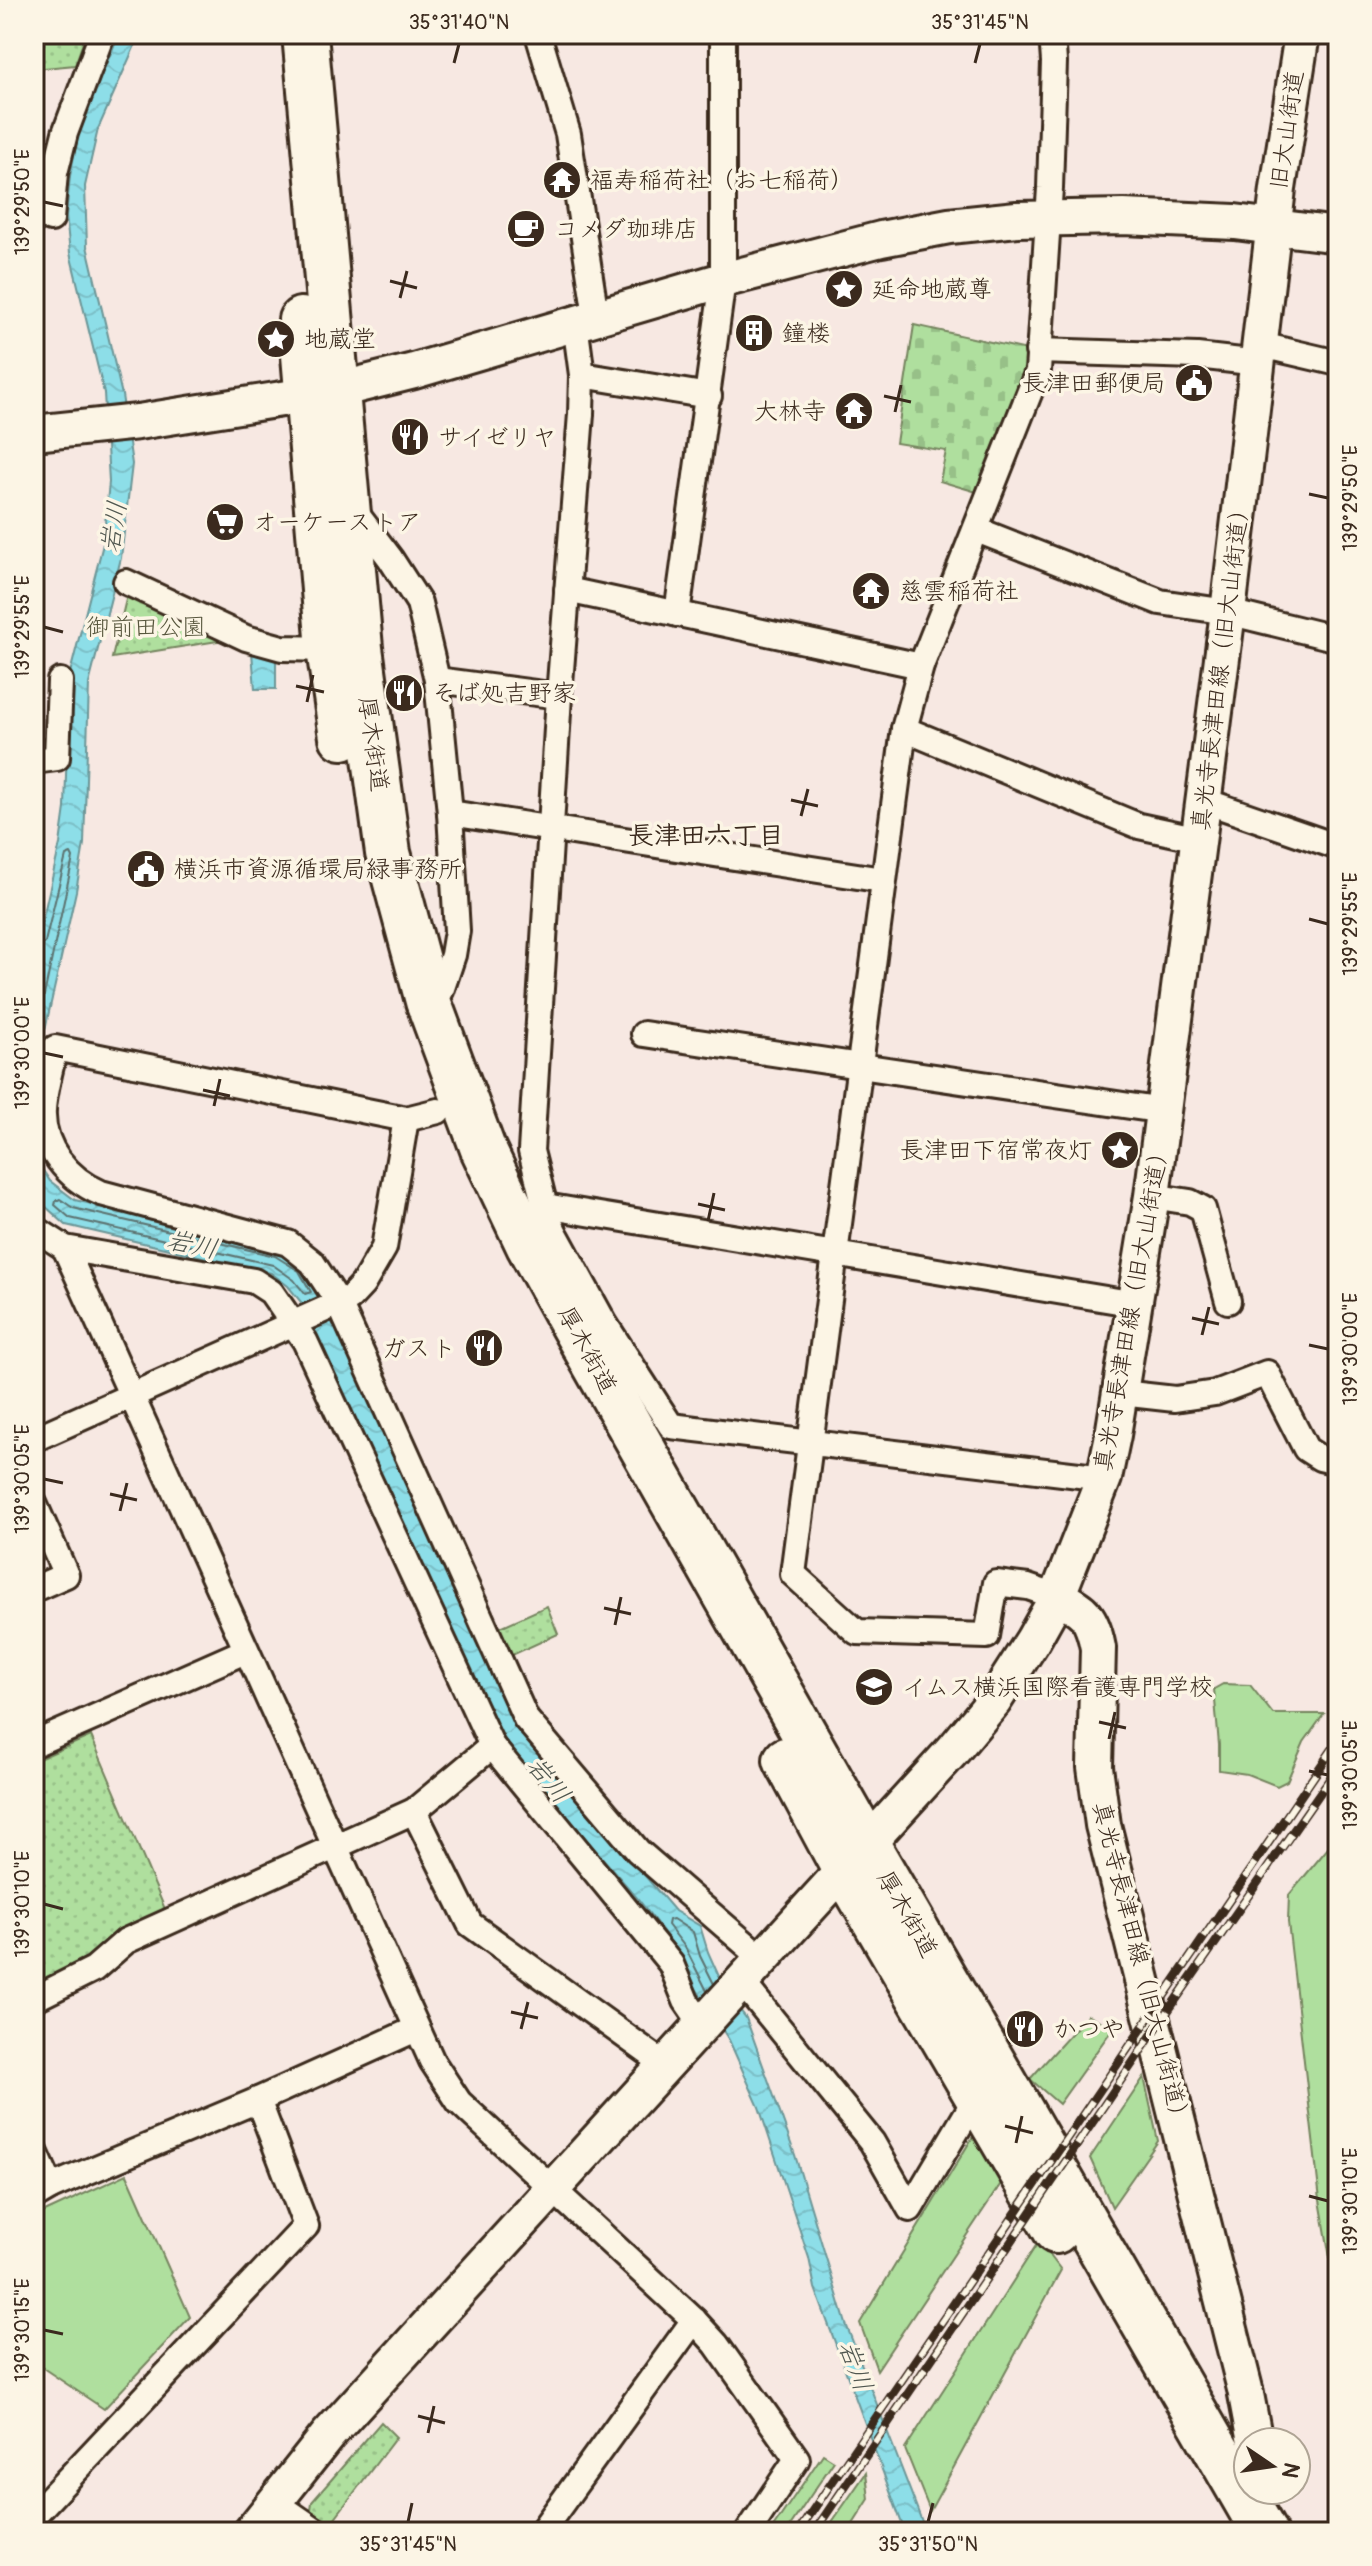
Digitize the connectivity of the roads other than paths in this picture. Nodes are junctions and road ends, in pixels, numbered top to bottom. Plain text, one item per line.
1 (102, 34) edge
2 (279, 34) edge
3 (305, 34) edge
4 (538, 34) edge
5 (723, 34) edge
6 (1052, 34) edge
7 (1302, 34) edge
8 (1048, 218) junction
9 (51, 219) dead end
10 (1274, 225) junction
11 (1338, 235) edge
12 (723, 280) junction
13 (585, 320) junction
14 (1038, 351) junction
15 (1260, 354) junction
16 (1338, 363) edge
17 (582, 375) junction
18 (322, 393) junction
19 (709, 396) junction
20 (34, 433) edge
21 (347, 501) junction
22 (977, 530) junction
23 (126, 582) dead end
24 (567, 590) junction
25 (1228, 612) junction
26 (677, 614) junction
27 (1338, 639) edge
28 (329, 649) junction
29 (921, 666) junction
30 (437, 680) junction
31 (60, 681) dead end
32 (559, 696) junction
33 (904, 729) junction
34 (34, 761) edge
35 (1205, 801) junction
36 (450, 813) junction
37 (551, 828) junction
38 (1199, 839) junction
39 (1338, 847) edge
40 (883, 880) junction
41 (428, 1001) junction
42 (644, 1034) dead end
43 (859, 1066) junction
44 (1164, 1111) junction
45 (422, 1115) junction
46 (1152, 1196) junction
47 (545, 1206) junction
48 (34, 1228) edge
49 (65, 1248) junction
50 (836, 1254) junction
51 (1228, 1301) dead end
52 (338, 1303) junction
53 (1136, 1304) junction
54 (297, 1322) junction
55 (1121, 1393) junction
56 (132, 1394) junction
57 (34, 1439) edge
58 (811, 1441) junction
59 (1338, 1462) edge
60 (1104, 1478) junction
61 (34, 1503) edge
62 (34, 1589) edge
63 (1057, 1597) junction
64 (245, 1651) junction
65 (34, 1744) edge
66 (492, 1746) junction
67 (414, 1811) junction
68 (336, 1847) junction
69 (856, 1858) junction
70 (748, 1975) junction
71 (34, 1999) edge
72 (704, 2024) junction
73 (416, 2029) junction
74 (667, 2066) junction
75 (976, 2098) junction
76 (258, 2100) junction
77 (34, 2149) edge
78 (554, 2190) junction
79 (43, 2192) edge
80 (694, 2320) junction
81 (1252, 2426) edge
82 (273, 2501) junction
83 (34, 2515) edge
84 (1253, 2519) edge
85 (251, 2532) edge
86 (318, 2532) edge
87 (541, 2532) edge
88 (748, 2532) edge

1 - 9 street
2 - 18 highway, 厚木街道
3 - 18 highway, 厚木街道
4 - 13 street
5 - 12 street
6 - 8 street
7 - 10 street, 旧大山街道
8 - 10 street
8 - 12 street
8 - 14 street
10 - 11 street
10 - 15 street, 真光寺長津田線（旧大山街道）
12 - 13 street
12 - 19 street
13 - 17 street
13 - 18 street
14 - 15 street
14 - 22 street
15 - 16 street
15 - 25 street, 真光寺長津田線（旧大山街道）
17 - 19 street
17 - 24 street
18 - 20 street
18 - 21 highway, 厚木街道
18 - 28 highway, 厚木街道
19 - 26 street
21 - 30 street
21 - 41 highway, 厚木街道
22 - 25 street
22 - 29 street
23 - 28 street
24 - 26 street
24 - 32 street
25 - 27 street
25 - 35 street, 真光寺長津田線（旧大山街道）
26 - 29 street
28 - 45 highway, 厚木街道
29 - 33 street
30 - 32 street
30 - 36 street
31 - 34 street
32 - 37 street
33 - 38 street
33 - 40 street
35 - 38 street, 真光寺長津田線（旧大山街道）
35 - 39 street
36 - 37 street
36 - 41 street
37 - 40 street
37 - 47 street
38 - 44 street, 真光寺長津田線（旧大山街道）
40 - 43 street
41 - 69 highway, 厚木街道
42 - 43 street
43 - 44 street
43 - 50 street
44 - 46 street, 真光寺長津田線（旧大山街道）
45 - 52 street
45 - 52 street
45 - 69 highway, 厚木街道
46 - 51 street
46 - 53 street, 真光寺長津田線（旧大山街道）
47 - 50 street
47 - 58 street
48 - 49 street
49 - 54 street
49 - 56 street
50 - 53 street
50 - 58 street
52 - 54 street
52 - 70 street
53 - 55 street, 真光寺長津田線（旧大山街道）
54 - 56 street
54 - 66 street
55 - 59 street
55 - 60 street, 真光寺長津田線（旧大山街道）
56 - 57 street
56 - 64 street
58 - 60 street
58 - 63 street
60 - 63 street, 真光寺長津田線（旧大山街道）
61 - 62 street
63 - 69 street
63 - 81 street, 真光寺長津田線（旧大山街道）
64 - 65 street
64 - 68 street
66 - 67 street
66 - 72 street
67 - 68 street
67 - 74 street
68 - 71 street
68 - 73 street
69 - 70 street
69 - 75 highway, 厚木街道
69 - 84 highway, 厚木街道
70 - 72 street
70 - 75 street
72 - 74 street
73 - 76 street
73 - 78 street
74 - 78 street
75 - 84 highway, 厚木街道
76 - 79 street
76 - 83 street
77 - 79 street
78 - 80 street
78 - 82 street
80 - 87 street
80 - 88 street
82 - 85 street
82 - 86 street

